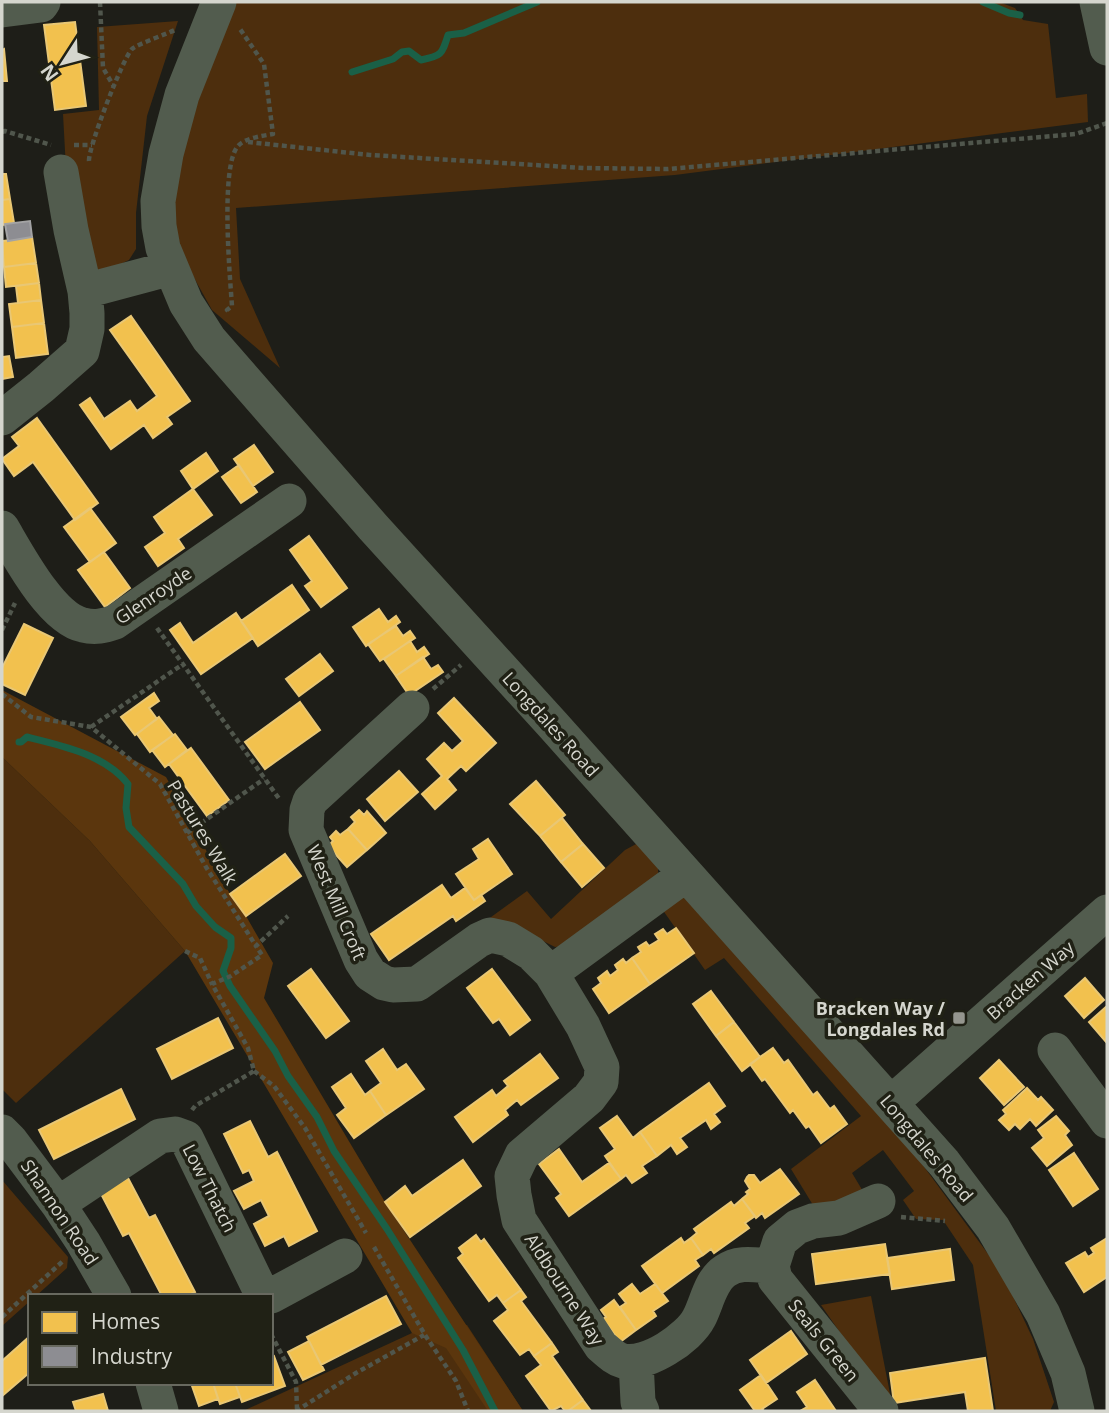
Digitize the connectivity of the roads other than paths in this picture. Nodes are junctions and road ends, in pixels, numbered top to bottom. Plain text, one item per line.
1 (43, 2) edge
2 (1097, 2) edge
3 (2, 10) edge
4 (216, 11) edge
5 (1107, 48) edge
6 (70, 157) road end
7 (171, 268) junction
8 (85, 291) junction
9 (2, 418) edge
10 (289, 501) dead end
11 (2, 528) edge
12 (412, 708) road end
13 (685, 875) junction
14 (1107, 912) edge
15 (551, 973) junction
16 (1055, 1050) dead end
17 (891, 1104) junction
18 (1103, 1106) edge
19 (2, 1132) edge
20 (878, 1201) road end
21 (58, 1205) junction
22 (345, 1256) dead end
23 (772, 1266) junction
24 (113, 1294) edge
25 (262, 1294) edge
26 (273, 1295) edge
27 (636, 1361) junction
28 (154, 1385) edge
29 (161, 1411) edge
30 (642, 1411) edge
31 (881, 1411) edge
32 (1077, 1411) edge

1 - 3 street
2 - 5 street
4 - 7 street, Longdales Road
6 - 8 street
7 - 8 street
7 - 13 street, Longdales Road
8 - 9 street
10 - 11 street, Glenroyde
12 - 15 street, West Mill Croft
13 - 15 street
13 - 17 street, Longdales Road
14 - 17 street, Bracken Way
15 - 27 street, Aldbourne Way
16 - 18 street
17 - 32 street, Longdales Road
19 - 21 street, Shannon Road
20 - 23 street
21 - 24 street, Shannon Road
21 - 25 street, Low Thatch
22 - 26 street
23 - 27 street
23 - 31 street, Seals Green
27 - 30 street
28 - 29 street

